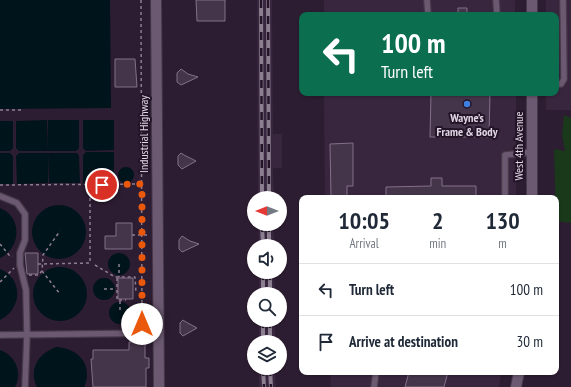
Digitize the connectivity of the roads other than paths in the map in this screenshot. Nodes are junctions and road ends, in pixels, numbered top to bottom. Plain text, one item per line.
1 (156, 0) edge
2 (427, 0) edge
3 (496, 0) edge
4 (532, 0) edge
5 (563, 0) edge
6 (428, 12) edge
7 (497, 12) edge
8 (532, 12) edge
9 (559, 84) edge
10 (532, 96) edge
11 (532, 152) junction
12 (505, 195) edge
13 (532, 195) edge
14 (0, 196) edge
15 (158, 333) junction
16 (27, 334) junction
17 (0, 335) edge
18 (376, 375) edge
19 (518, 375) edge
20 (24, 387) edge
21 (159, 387) edge
22 (374, 387) edge
23 (516, 387) edge

1 - 15 street, Industrial Highway
2 - 6 lane
3 - 7 lane
4 - 8 street
5 - 9 lane
10 - 11 street, West 4th Avenue
11 - 12 lane
11 - 13 street, West 4th Avenue
14 - 16 lane
15 - 16 lane
15 - 21 street, Industrial Highway
16 - 17 lane
16 - 20 lane
18 - 22 lane
19 - 23 street

